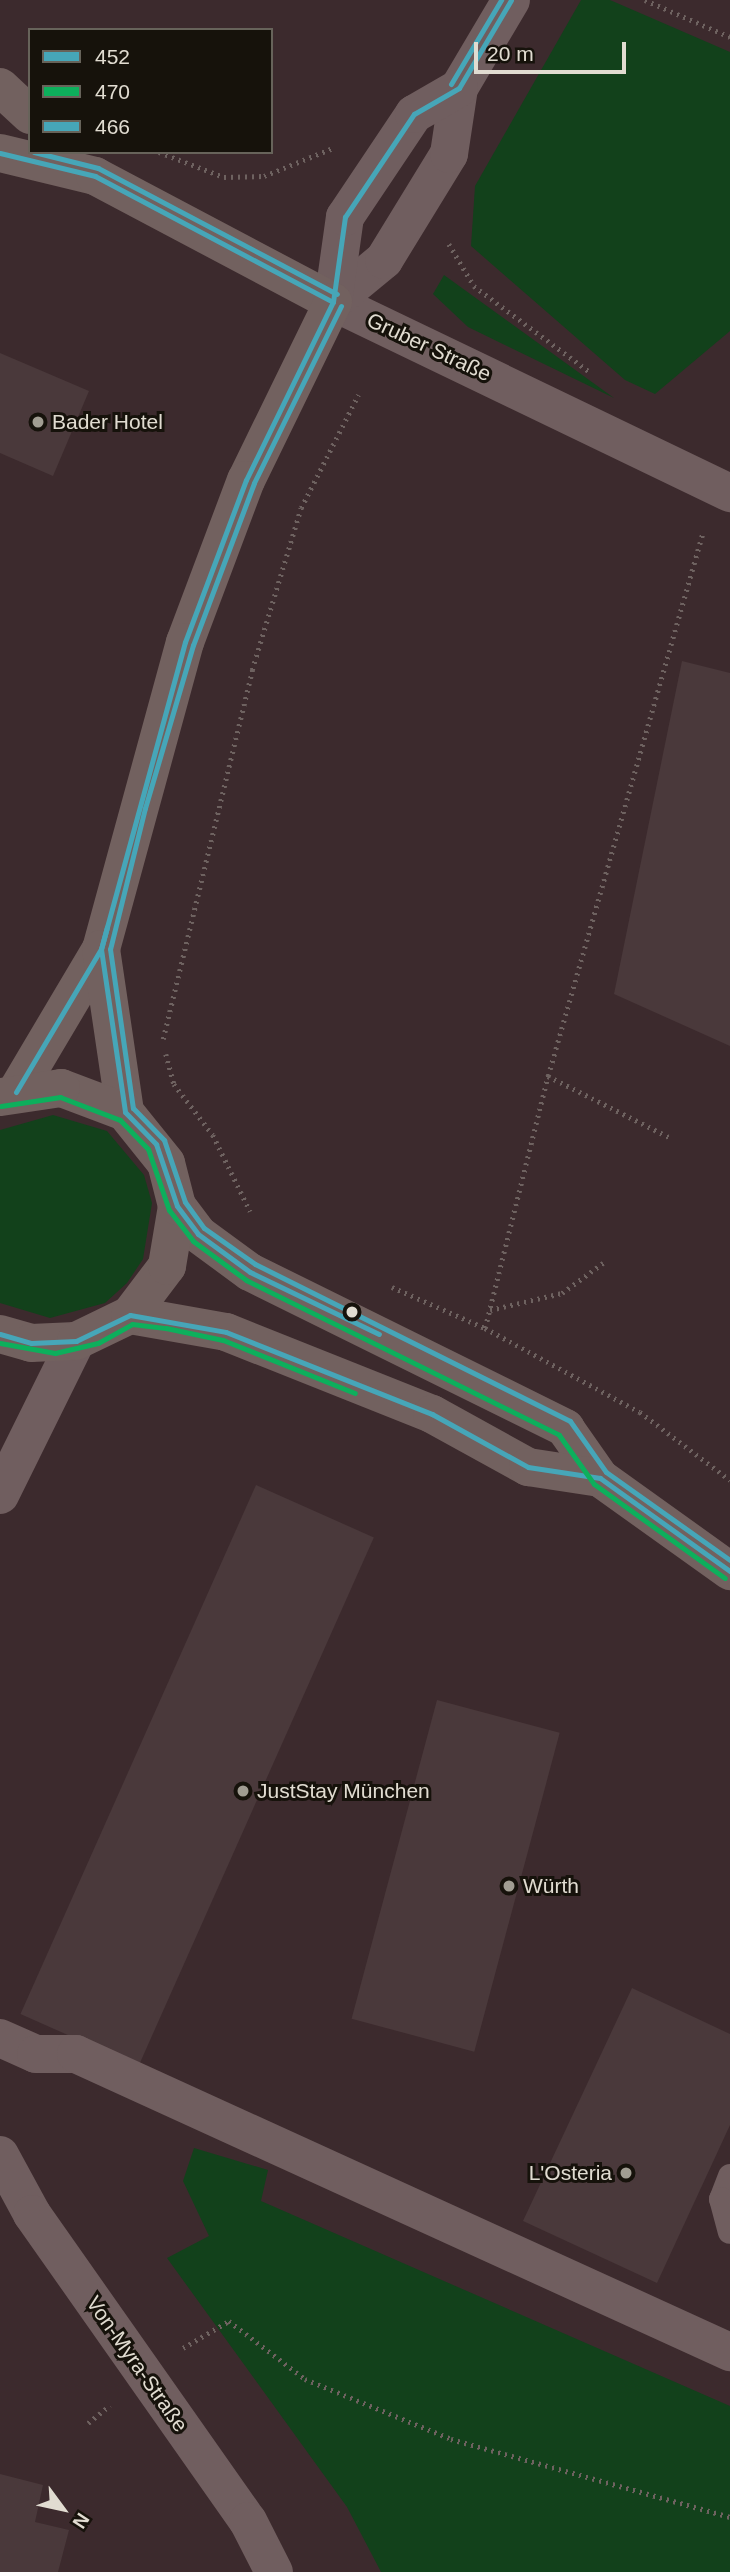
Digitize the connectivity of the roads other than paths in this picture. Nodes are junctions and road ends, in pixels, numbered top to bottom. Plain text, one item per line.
1 (511, 0) edge
2 (0, 87) edge
3 (459, 88) junction
4 (28, 113) edge
5 (0, 153) edge
6 (82, 164) edge
7 (333, 302) junction
8 (723, 489) edge
9 (102, 949) junction
10 (8, 1095) edge
11 (125, 1112) junction
12 (177, 1206) junction
13 (130, 1315) junction
14 (0, 1334) edge
15 (76, 1341) junction
16 (600, 1478) junction
17 (0, 1494) edge
18 (730, 1571) edge
19 (0, 2038) edge
20 (0, 2155) edge
21 (730, 2176) edge
22 (730, 2232) edge
23 (730, 2352) edge
24 (274, 2572) edge

1 - 3 street
2 - 4 street
3 - 7 street
3 - 7 street
5 - 6 street, Gruber Straße
6 - 7 street, Gruber Straße
7 - 8 street, Gruber Straße
7 - 9 street
9 - 10 street
9 - 11 street
10 - 11 street
11 - 12 street
12 - 13 street
12 - 16 street
13 - 15 street
13 - 16 street
14 - 15 street
15 - 17 street
16 - 18 street
19 - 23 street
20 - 24 street, Von-Myra-Straße
21 - 22 lane

